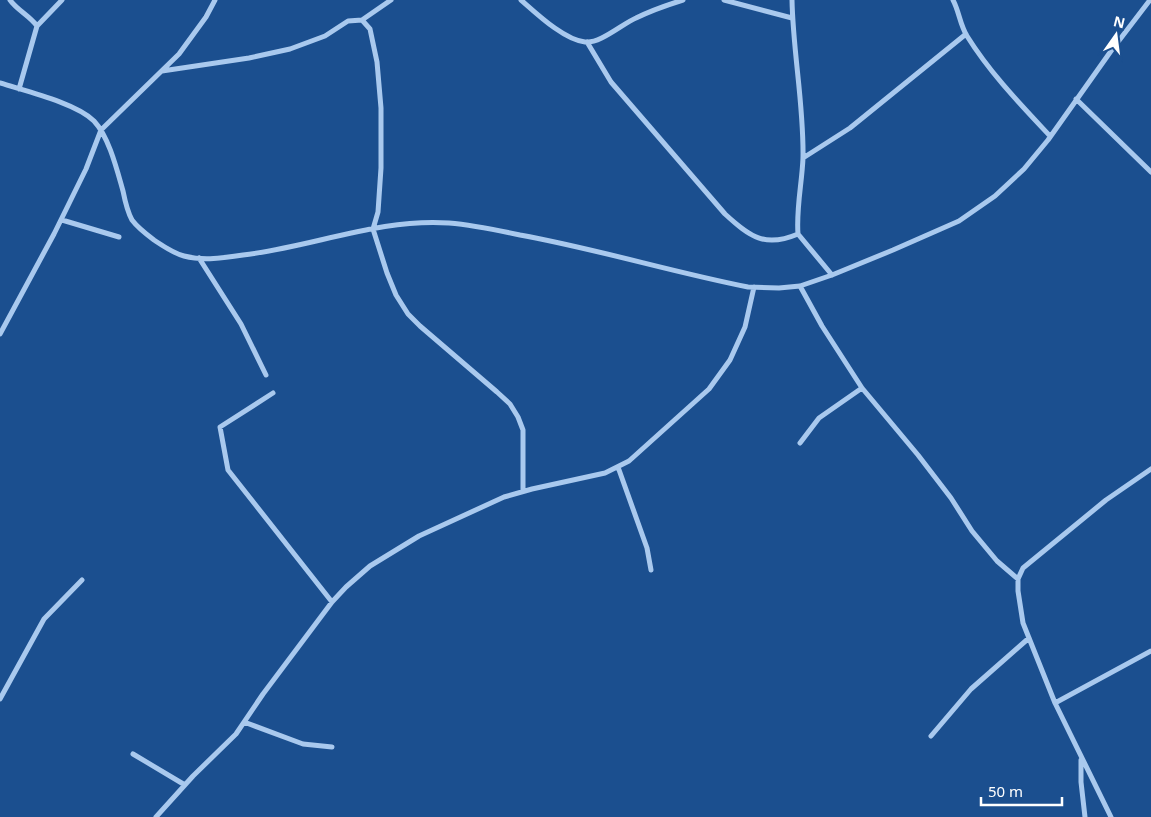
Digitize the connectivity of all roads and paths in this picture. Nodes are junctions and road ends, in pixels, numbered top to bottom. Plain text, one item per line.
1 (10, 0) edge
2 (62, 0) edge
3 (215, 0) edge
4 (390, 0) edge
5 (521, 0) edge
6 (683, 0) edge
7 (724, 0) edge
8 (792, 0) edge
9 (953, 0) edge
10 (1150, 0) edge
11 (792, 18) junction
12 (362, 20) junction
13 (37, 26) junction
14 (966, 34) junction
15 (586, 42) junction
16 (162, 70) junction
17 (0, 83) edge
18 (19, 89) junction
19 (1076, 99) junction
20 (101, 130) junction
21 (1050, 136) junction
22 (803, 158) junction
23 (1151, 172) edge
24 (62, 220) junction
25 (374, 229) junction
26 (798, 234) junction
27 (119, 237) dead end
28 (199, 258) junction
29 (832, 274) junction
30 (800, 286) junction
31 (754, 287) junction
32 (0, 334) edge
33 (266, 375) dead end
34 (862, 388) junction
35 (273, 393) dead end
36 (800, 443) dead end
37 (618, 467) junction
38 (1151, 469) edge
39 (523, 491) junction
40 (651, 570) dead end
41 (1018, 579) junction
42 (82, 580) dead end
43 (332, 602) junction
44 (1029, 638) junction
45 (1151, 651) edge
46 (0, 699) edge
47 (1055, 703) junction
48 (244, 722) junction
49 (931, 736) dead end
50 (332, 747) dead end
51 (133, 754) dead end
52 (1081, 758) junction
53 (184, 785) junction
54 (156, 817) edge
55 (1085, 817) edge
56 (1111, 817) edge

1 - 13 street
2 - 13 street
3 - 16 street
4 - 12 street
5 - 15 street
6 - 15 street
7 - 11 street
8 - 11 street
9 - 14 street
10 - 19 street
11 - 22 street
12 - 16 street
12 - 25 street
13 - 18 street
14 - 21 street
14 - 22 street
15 - 26 street
16 - 20 street
17 - 18 street
18 - 20 street
19 - 21 street
19 - 23 street
20 - 24 street
20 - 28 street
21 - 29 street
22 - 26 street
24 - 27 street
24 - 32 street
25 - 28 street
25 - 31 street
25 - 39 street
26 - 29 street
28 - 33 street
29 - 30 street
30 - 31 street
30 - 34 street
31 - 37 street
34 - 36 street
34 - 41 street
35 - 43 street
37 - 39 street
37 - 40 street
38 - 41 street
39 - 43 street
41 - 44 street
42 - 46 street
43 - 48 street
44 - 47 street
44 - 49 street
45 - 47 street
47 - 52 street
48 - 50 street
48 - 53 street
51 - 53 street
52 - 55 street
52 - 56 street
53 - 54 street

